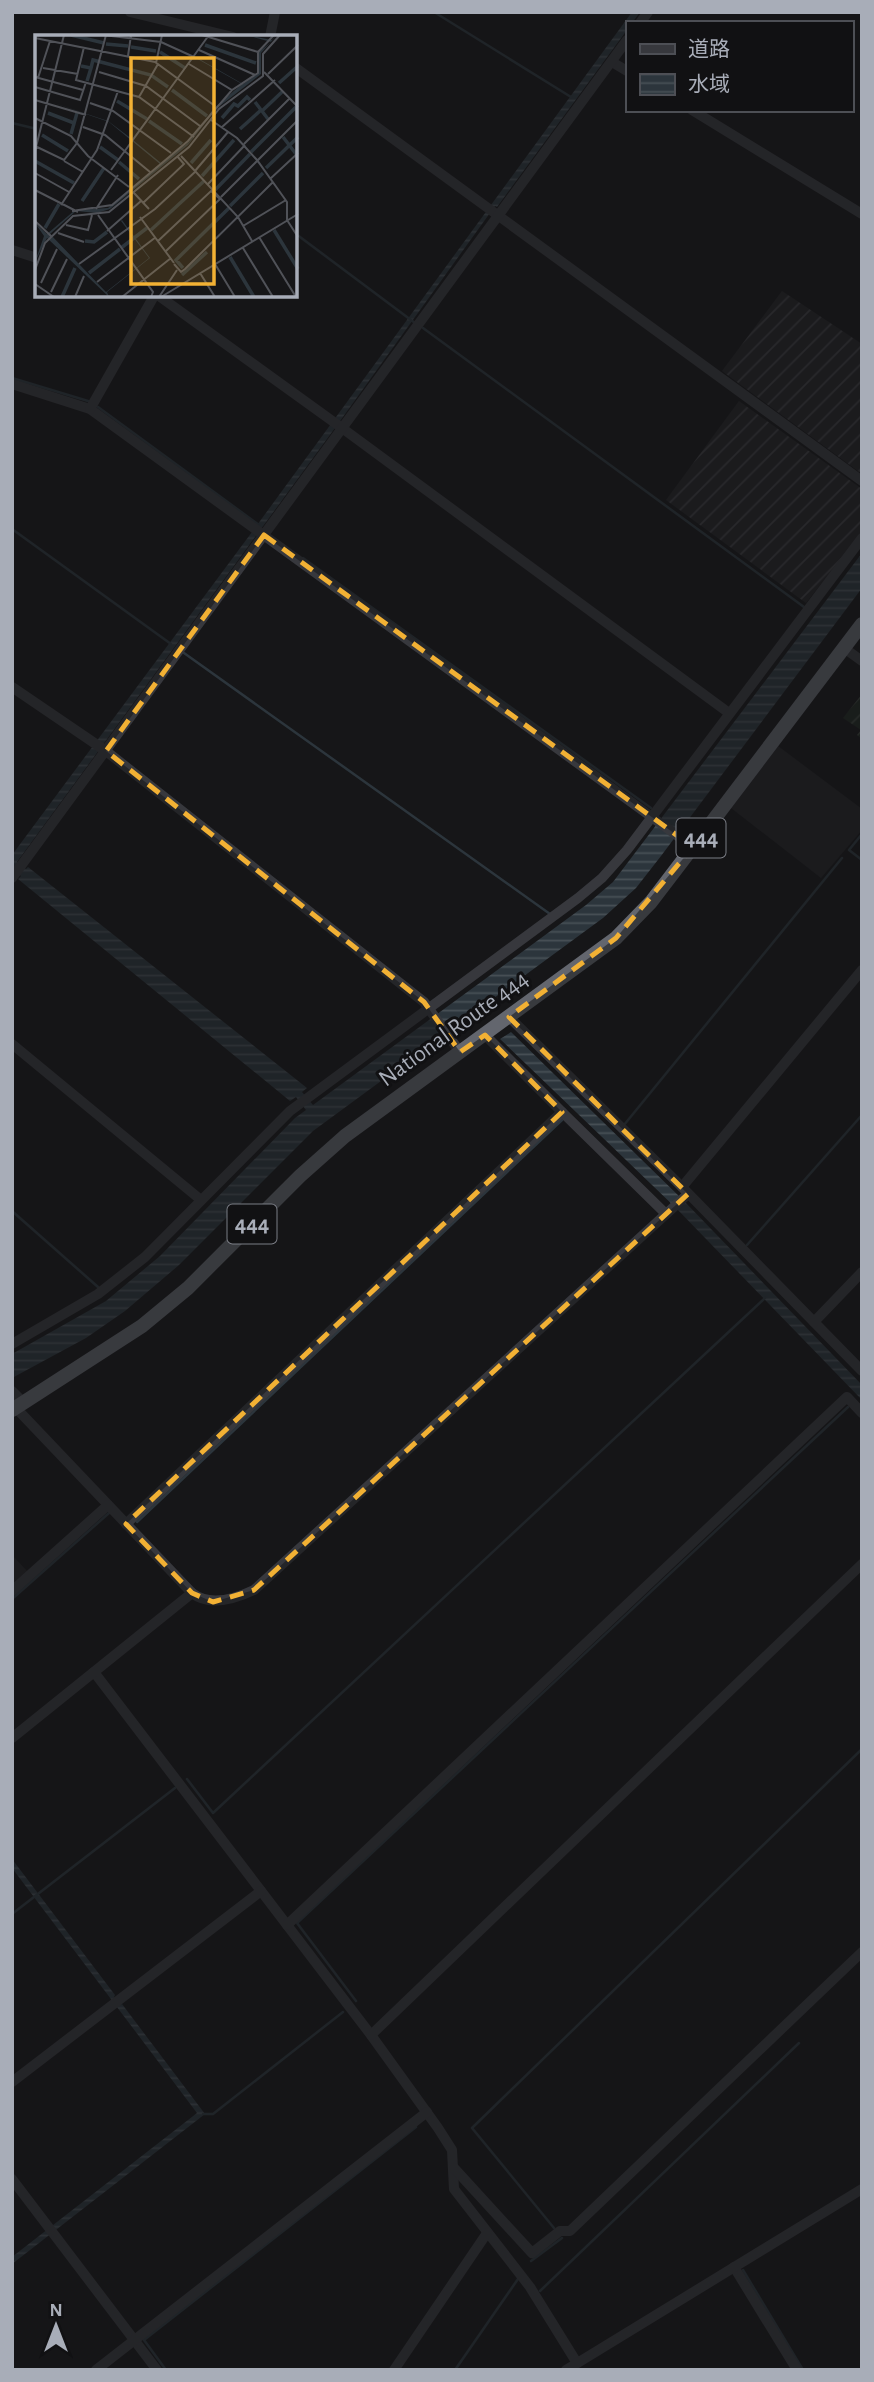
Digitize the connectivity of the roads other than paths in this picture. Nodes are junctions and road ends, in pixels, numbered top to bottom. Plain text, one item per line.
1 (130, 12) edge
2 (275, 12) edge
3 (225, 35) edge
4 (270, 35) edge
5 (626, 41) edge
6 (612, 62) junction
7 (298, 69) edge
8 (626, 70) edge
9 (695, 112) edge
10 (493, 213) junction
11 (862, 214) edge
12 (12, 250) edge
13 (35, 256) edge
14 (155, 298) edge
15 (159, 298) edge
16 (12, 384) edge
17 (90, 409) junction
18 (337, 424) junction
19 (862, 481) edge
20 (259, 532) junction
21 (862, 538) edge
22 (862, 624) edge
23 (844, 648) junction
24 (862, 661) edge
25 (12, 687) edge
26 (729, 713) junction
27 (100, 747) junction
28 (654, 818) junction
29 (693, 847) junction
30 (14, 876) edge
31 (862, 970) edge
32 (430, 1010) junction
33 (508, 1019) junction
34 (487, 1034) junction
35 (12, 1044) edge
36 (460, 1052) junction
37 (562, 1112) junction
38 (685, 1192) junction
39 (201, 1200) junction
40 (669, 1211) junction
41 (862, 1272) edge
42 (814, 1322) junction
43 (12, 1344) edge
44 (862, 1371) edge
45 (12, 1391) edge
46 (17, 1407) edge
47 (862, 1413) edge
48 (108, 1505) junction
49 (126, 1524) junction
50 (862, 1564) edge
51 (12, 1591) edge
52 (192, 1593) junction
53 (94, 1672) junction
54 (12, 1738) edge
55 (261, 1891) junction
56 (287, 1925) junction
57 (862, 1952) edge
58 (371, 2035) junction
59 (12, 2082) edge
60 (427, 2112) junction
61 (454, 2168) junction
62 (12, 2179) edge
63 (862, 2189) edge
64 (487, 2233) junction
65 (734, 2267) junction
66 (134, 2340) junction
67 (577, 2363) junction
68 (96, 2370) edge
69 (156, 2370) edge
70 (394, 2370) edge
71 (566, 2370) edge
72 (797, 2370) edge

1 - 3 street
2 - 4 street
5 - 6 street
6 - 8 street
6 - 10 street
7 - 10 street
9 - 11 street
10 - 18 street
10 - 19 street
12 - 13 street
14 - 17 street
15 - 18 street
16 - 17 street
17 - 20 street
18 - 20 street
18 - 26 street
20 - 27 street
20 - 28 street
21 - 26 street
22 - 23 highway, National Route 444 / 444
23 - 24 street
23 - 29 highway, National Route 444 / 444
25 - 27 street
26 - 28 street
27 - 30 street
27 - 32 street
28 - 29 street
28 - 32 street
29 - 33 highway, National Route 444 / 444
31 - 38 street
32 - 36 street
32 - 39 street
33 - 34 highway, National Route 444 / 444
33 - 38 street
34 - 36 highway, National Route 444 / 444
34 - 37 street
35 - 39 street
36 - 46 highway, National Route 444 / 444
37 - 40 street
37 - 49 street
38 - 40 street
38 - 42 street
39 - 43 street
40 - 52 street
41 - 42 street
42 - 44 street
45 - 46 street
46 - 48 street
47 - 56 street
48 - 49 street
48 - 51 street
49 - 52 street
50 - 58 street
52 - 53 street
53 - 54 street
53 - 55 street
55 - 56 street
55 - 59 street
56 - 58 street
57 - 61 street
58 - 60 street
60 - 61 street
60 - 66 street
61 - 64 street
62 - 66 street
63 - 65 street
64 - 67 street
64 - 70 street
65 - 67 street
65 - 72 street
66 - 68 street
66 - 69 street
67 - 71 street

